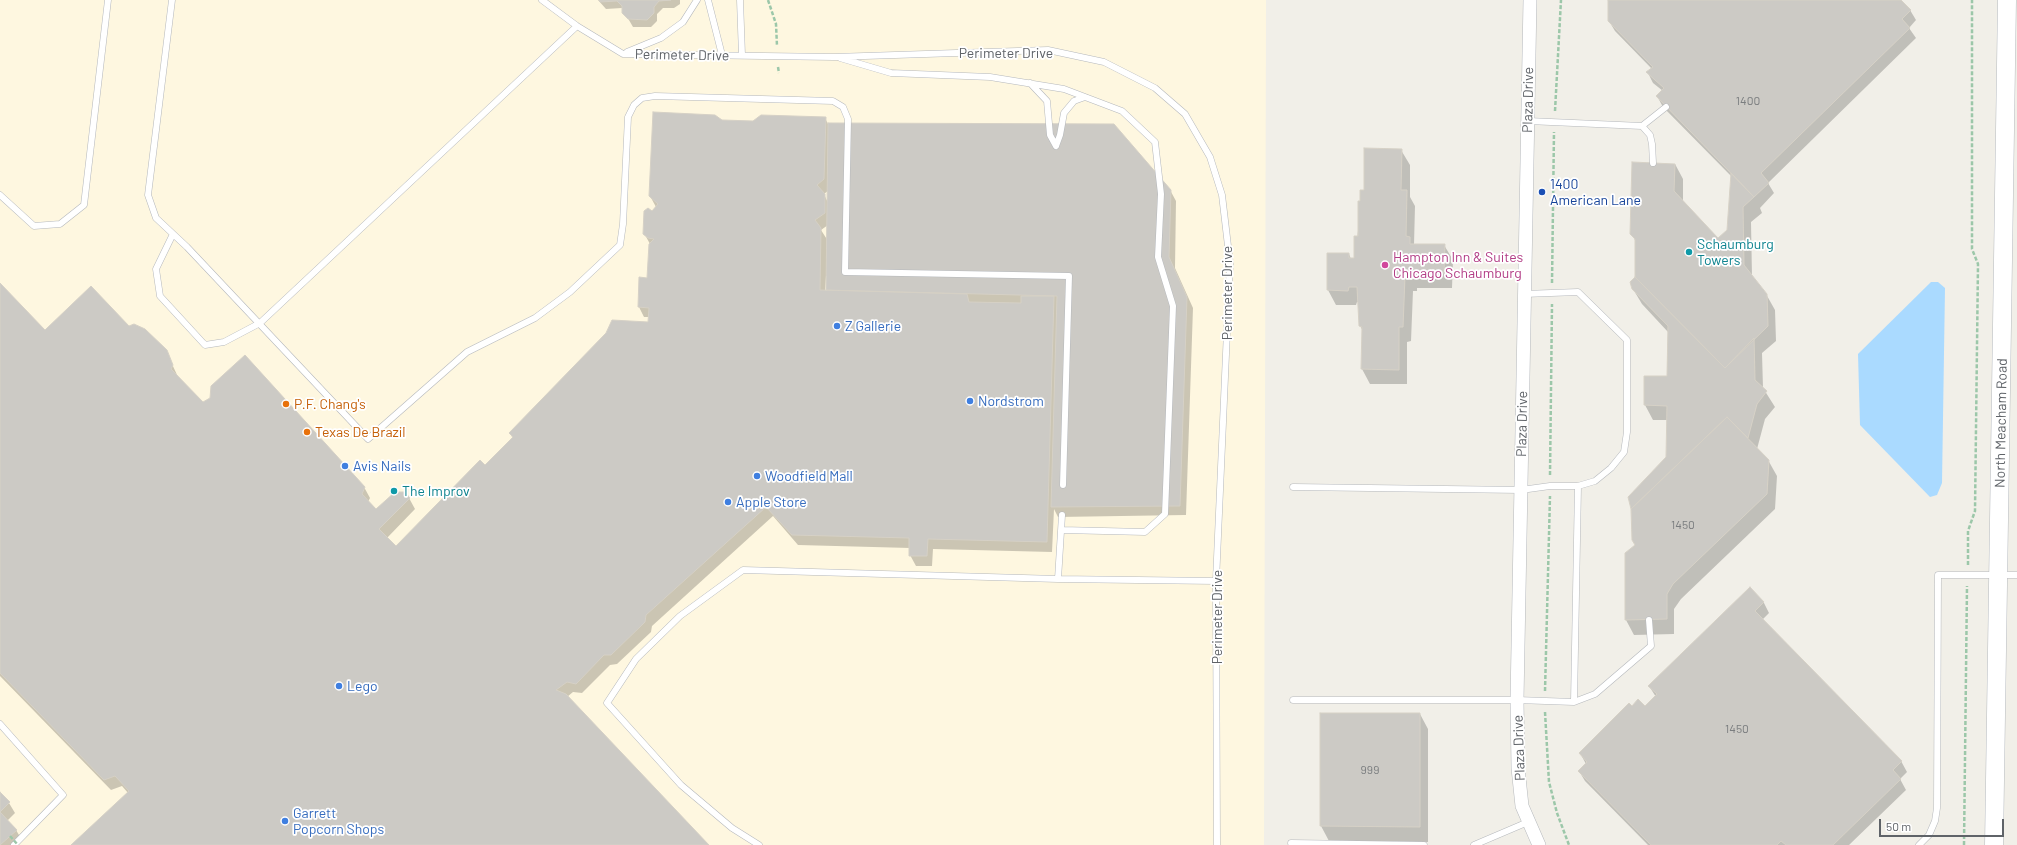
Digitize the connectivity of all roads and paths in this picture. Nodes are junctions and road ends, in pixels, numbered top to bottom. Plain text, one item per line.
1 (108, 0) edge
2 (172, 0) edge
3 (542, 0) edge
4 (697, 0) edge
5 (708, 0) edge
6 (740, 0) edge
7 (768, 0) edge
8 (1530, 0) edge
9 (1561, 0) edge
10 (1972, 0) edge
11 (2007, 0) edge
12 (578, 26) junction
13 (776, 31) dead end
14 (623, 54) junction
15 (722, 55) junction
16 (742, 55) junction
17 (834, 57) junction
18 (1030, 84) junction
19 (1085, 97) junction
20 (1666, 107) dead end
21 (1528, 121) junction
22 (1554, 122) junction
23 (1642, 126) junction
24 (1653, 163) dead end
25 (0, 195) edge
26 (173, 234) junction
27 (1552, 293) junction
28 (1524, 294) junction
29 (260, 323) junction
30 (1063, 485) dead end
31 (1550, 486) junction
32 (1578, 486) junction
33 (1293, 487) dead end
34 (1521, 490) junction
35 (1062, 516) dead end
36 (1062, 530) junction
37 (1968, 575) junction
38 (1998, 575) junction
39 (2017, 575) edge
40 (1058, 579) junction
41 (1216, 581) junction
42 (1649, 620) dead end
43 (1293, 700) dead end
44 (1517, 700) junction
45 (1545, 700) junction
46 (1574, 702) junction
47 (0, 724) edge
48 (1528, 822) junction
49 (10, 836) dead end
50 (1292, 843) dead end
51 (14, 845) edge
52 (18, 845) edge
53 (759, 845) edge
54 (1217, 845) edge
55 (1332, 845) edge
56 (1424, 845) edge
57 (1474, 845) edge
58 (1539, 845) edge
59 (1569, 845) edge
60 (1919, 845) edge
61 (1964, 845) edge
62 (1994, 845) edge

1 - 25 lane
2 - 26 lane
3 - 12 lane, Perimeter Drive
4 - 14 lane
5 - 15 lane
6 - 16 lane
7 - 13 path
8 - 21 street, Plaza Drive
9 - 22 path
10 - 37 path
11 - 38 main road, North Meacham Road
12 - 14 lane, Perimeter Drive
12 - 29 lane
14 - 15 lane, Perimeter Drive
15 - 16 lane, Perimeter Drive
16 - 17 lane, Perimeter Drive
17 - 18 lane
17 - 41 lane, Perimeter Drive
18 - 19 lane
18 - 19 lane
19 - 36 lane
20 - 23 lane
21 - 22 lane
21 - 28 street, Plaza Drive
22 - 23 lane
22 - 27 path
23 - 24 lane
26 - 29 lane
26 - 29 lane
27 - 28 lane
27 - 31 path
27 - 32 lane
28 - 34 street, Plaza Drive
29 - 30 lane
31 - 32 lane
31 - 34 lane
31 - 45 path
32 - 46 lane
33 - 34 lane
34 - 44 street, Plaza Drive
35 - 36 lane
36 - 40 lane
37 - 38 lane
37 - 60 lane
37 - 61 path
38 - 39 lane
38 - 62 main road, North Meacham Road
40 - 41 lane
40 - 53 lane
41 - 54 lane, Perimeter Drive
42 - 46 lane
43 - 44 lane
44 - 45 lane
44 - 48 street, Plaza Drive
45 - 46 lane
45 - 59 path
47 - 51 lane
48 - 57 lane
48 - 58 street, Plaza Drive
49 - 52 path, bridge
50 - 55 lane
55 - 56 lane

